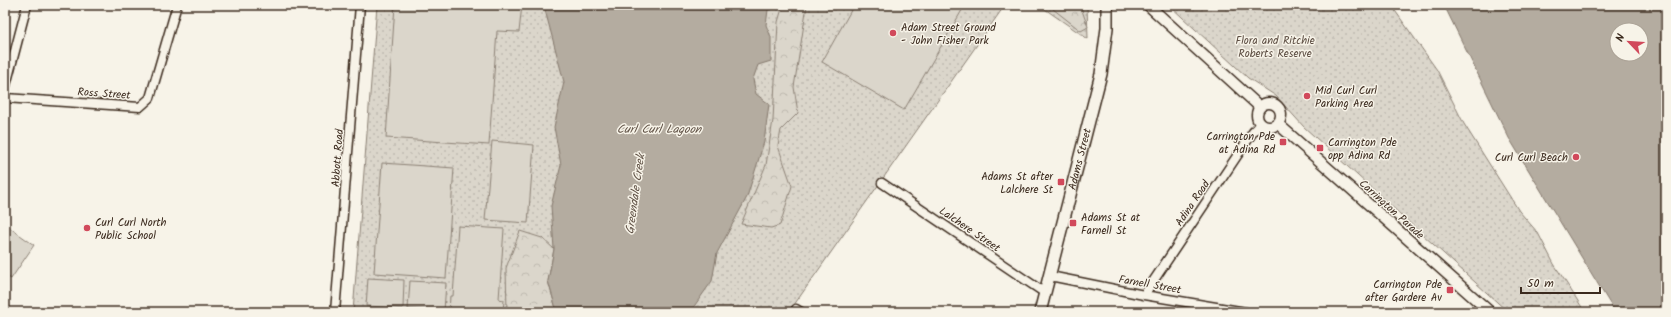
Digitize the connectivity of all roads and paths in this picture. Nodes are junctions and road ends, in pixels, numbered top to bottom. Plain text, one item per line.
1 (26, 5) edge
2 (177, 5) edge
3 (360, 5) edge
4 (1107, 5) edge
5 (1148, 5) edge
6 (5, 88) edge
7 (5, 98) edge
8 (1260, 107) junction
9 (1261, 124) junction
10 (1278, 124) junction
11 (882, 182) dead end
12 (1050, 276) junction
13 (1045, 293) junction
14 (1144, 295) junction
15 (335, 312) edge
16 (1040, 312) edge
17 (1246, 312) edge
18 (1490, 312) edge

1 - 6 street
2 - 7 street, Ross Street
3 - 15 street, Abbott Road
4 - 12 main road, Adams Street
5 - 8 street
8 - 9 street
8 - 10 street
9 - 10 street
9 - 14 street, Adina Road
10 - 18 street, Carrington Parade
11 - 13 street, Lalchere Street
12 - 13 main road, Adams Street
12 - 14 street, Farnell Street
13 - 16 main road, Adams Street
14 - 17 street, Farnell Street

